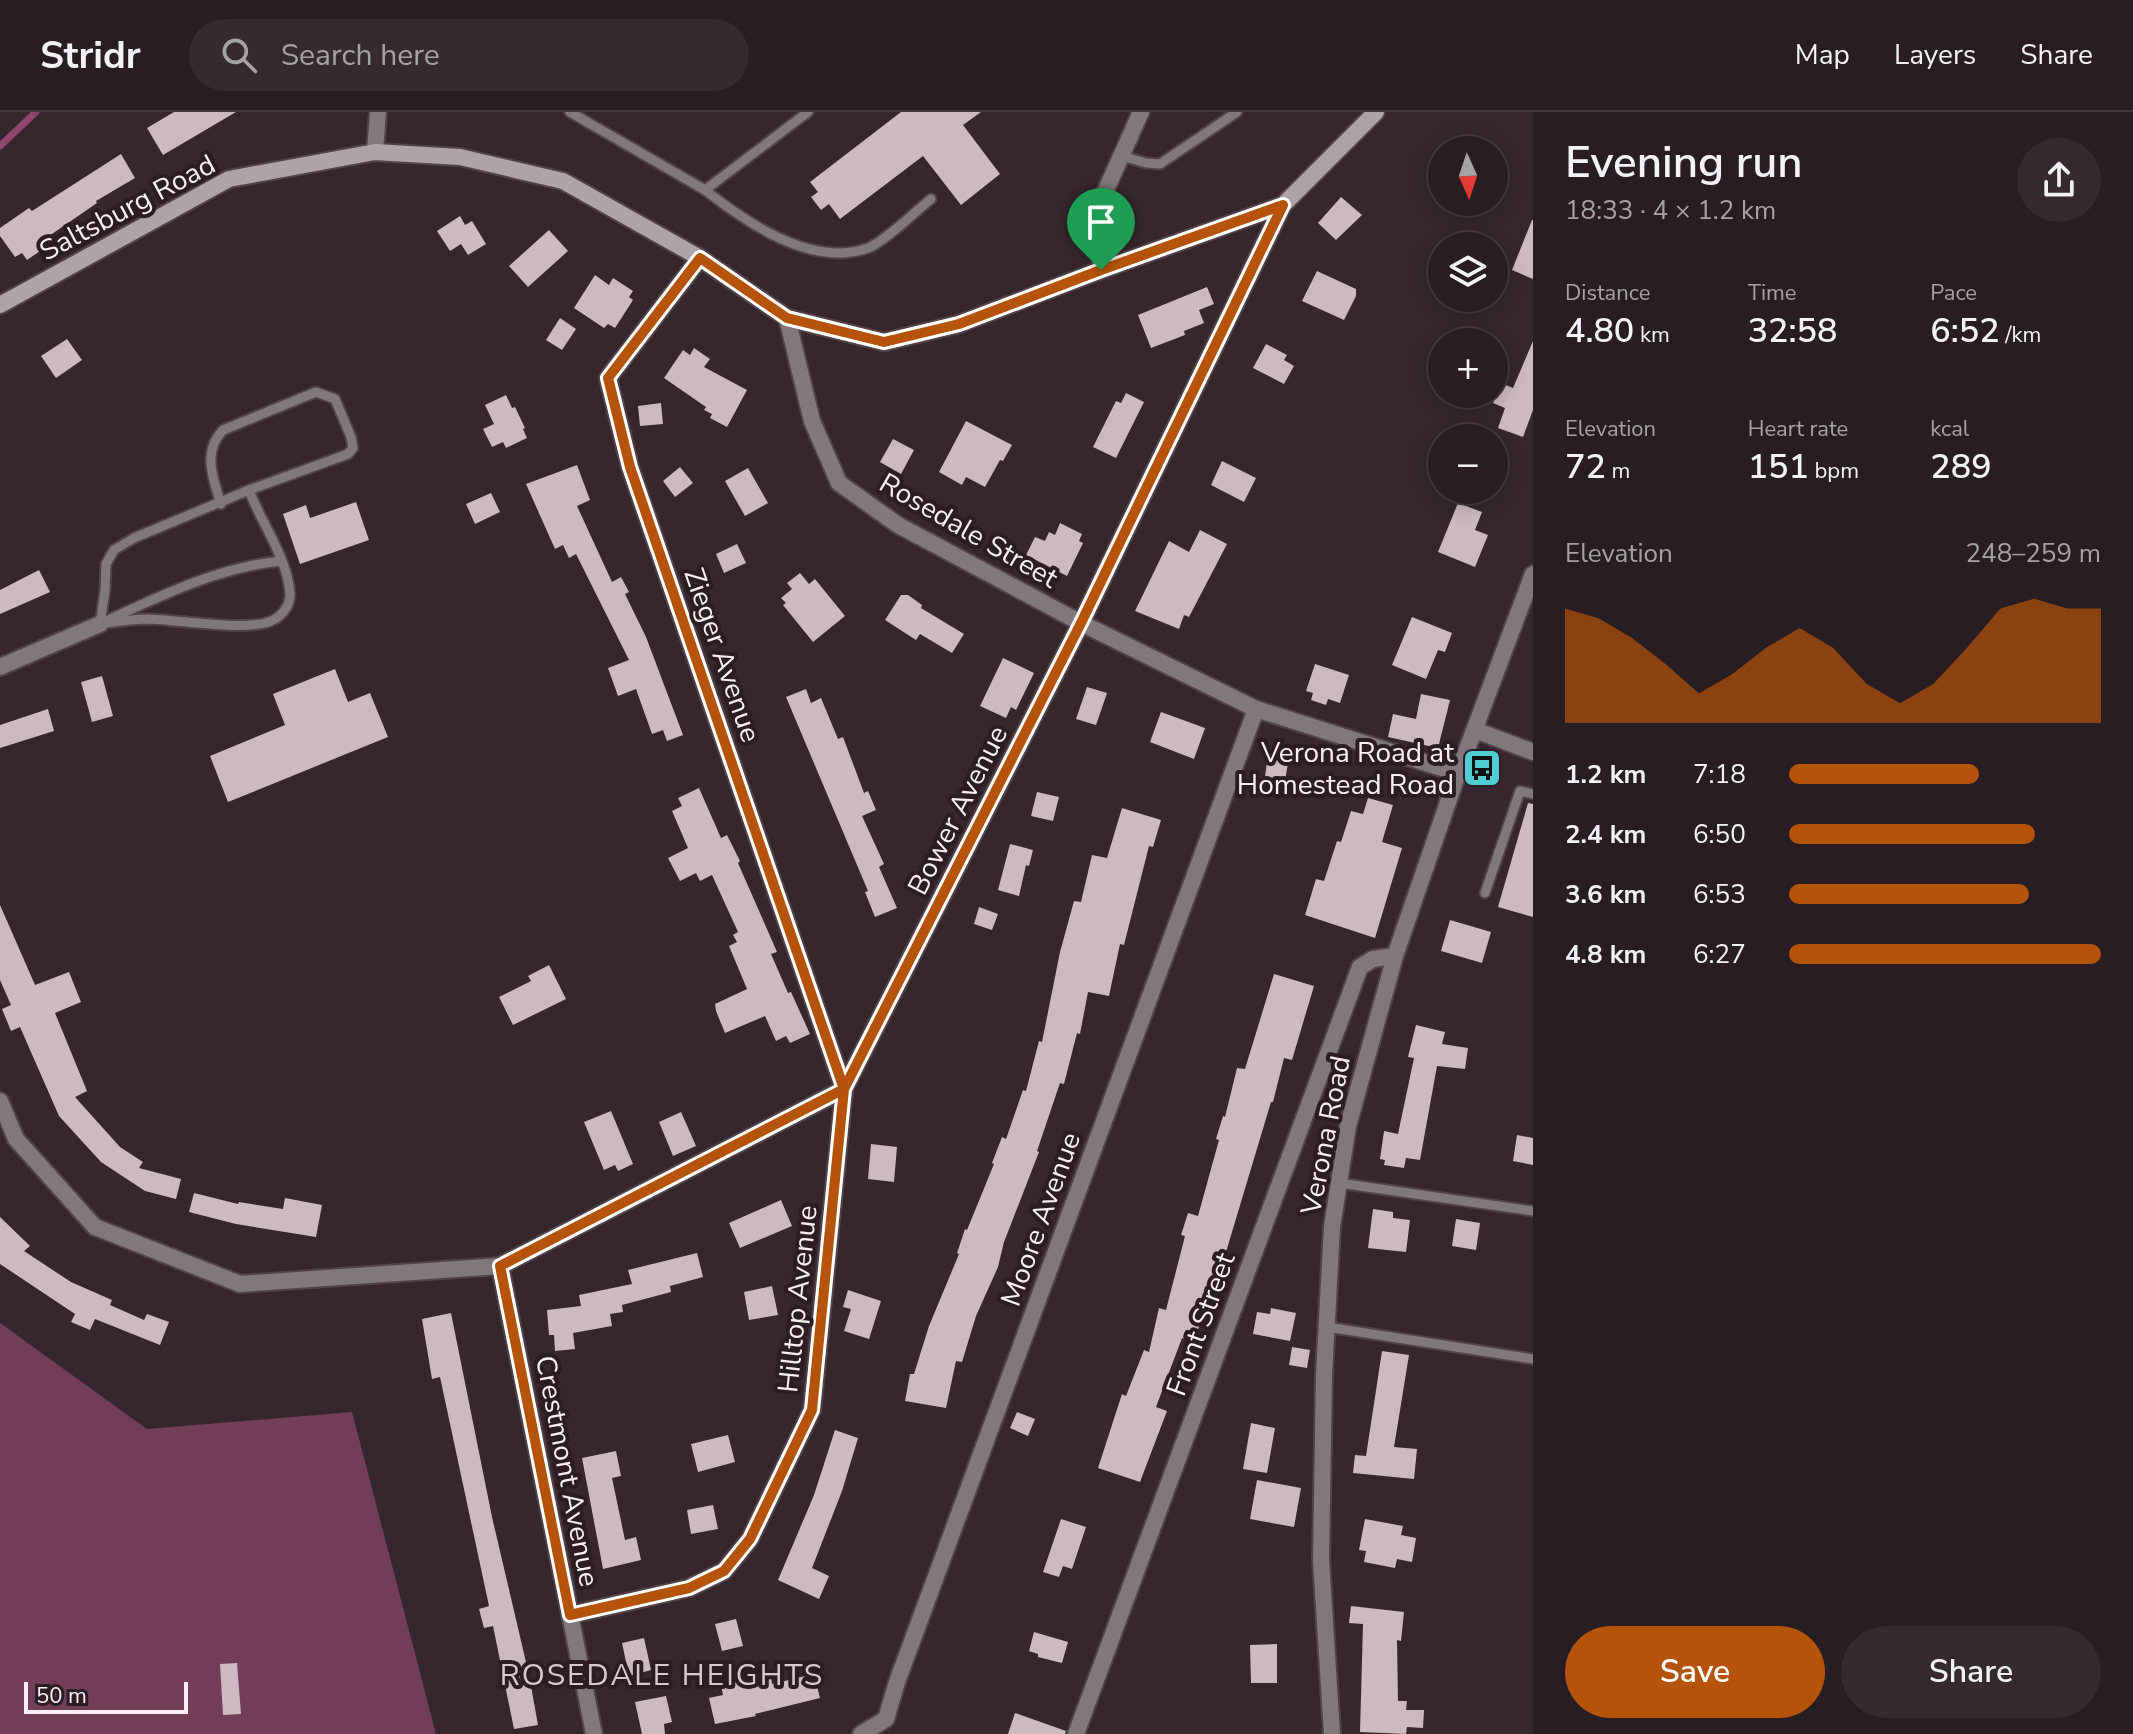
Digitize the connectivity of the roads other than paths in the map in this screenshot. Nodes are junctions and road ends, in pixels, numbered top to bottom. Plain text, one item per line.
1 (378, 112) edge
2 (570, 112) edge
3 (808, 112) edge
4 (1141, 112) edge
5 (1237, 112) edge
6 (1376, 112) edge
7 (375, 152) junction
8 (1122, 156) junction
9 (705, 190) junction
10 (931, 199) dead end
11 (1283, 205) junction
12 (700, 258) junction
13 (1101, 270) junction
14 (0, 305) edge
15 (787, 318) junction
16 (249, 490) junction
17 (221, 504) junction
18 (281, 561) junction
19 (1533, 574) edge
20 (1081, 623) junction
21 (100, 624) junction
22 (0, 667) edge
23 (1256, 709) junction
24 (1475, 730) junction
25 (1533, 752) edge
26 (1458, 773) junction
27 (1533, 794) edge
28 (1485, 893) dead end
29 (1395, 956) junction
30 (844, 1089) junction
31 (0, 1101) edge
32 (1339, 1183) junction
33 (1533, 1211) edge
34 (500, 1266) junction
35 (1327, 1327) junction
36 (1533, 1359) edge
37 (570, 1615) junction
38 (594, 1734) edge
39 (861, 1734) edge
40 (1076, 1734) edge
41 (1332, 1734) edge

1 - 7 street
2 - 9 lane
3 - 9 lane
4 - 8 street
5 - 8 lane
6 - 11 main road, Saltsburg Road
7 - 12 main road, Saltsburg Road
7 - 14 main road, Saltsburg Road
8 - 13 street
9 - 10 lane
11 - 13 main road, Saltsburg Road
11 - 20 street, Bower Avenue
12 - 15 main road, Saltsburg Road
12 - 30 street, Zieger Avenue
13 - 15 main road, Saltsburg Road
15 - 20 street, Rosedale Street
16 - 17 lane
16 - 17 lane
16 - 18 lane
17 - 21 lane
18 - 21 lane
18 - 21 lane
19 - 24 street, Verona Road
20 - 23 street, Rosedale Street
20 - 30 street, Bower Avenue
21 - 22 street
23 - 26 street, Rosedale Street
23 - 39 street, Moore Avenue
24 - 25 street
24 - 26 street, Verona Road
26 - 29 street, Verona Road
27 - 28 lane
29 - 32 street, Verona Road
29 - 40 street, Front Street
30 - 34 street
30 - 37 street, Hilltop Avenue
31 - 34 street
32 - 33 lane
32 - 35 street, Verona Road
34 - 37 street, Crestmont Avenue
35 - 36 lane
35 - 41 street, Verona Road
37 - 38 street, Crestmont Avenue

